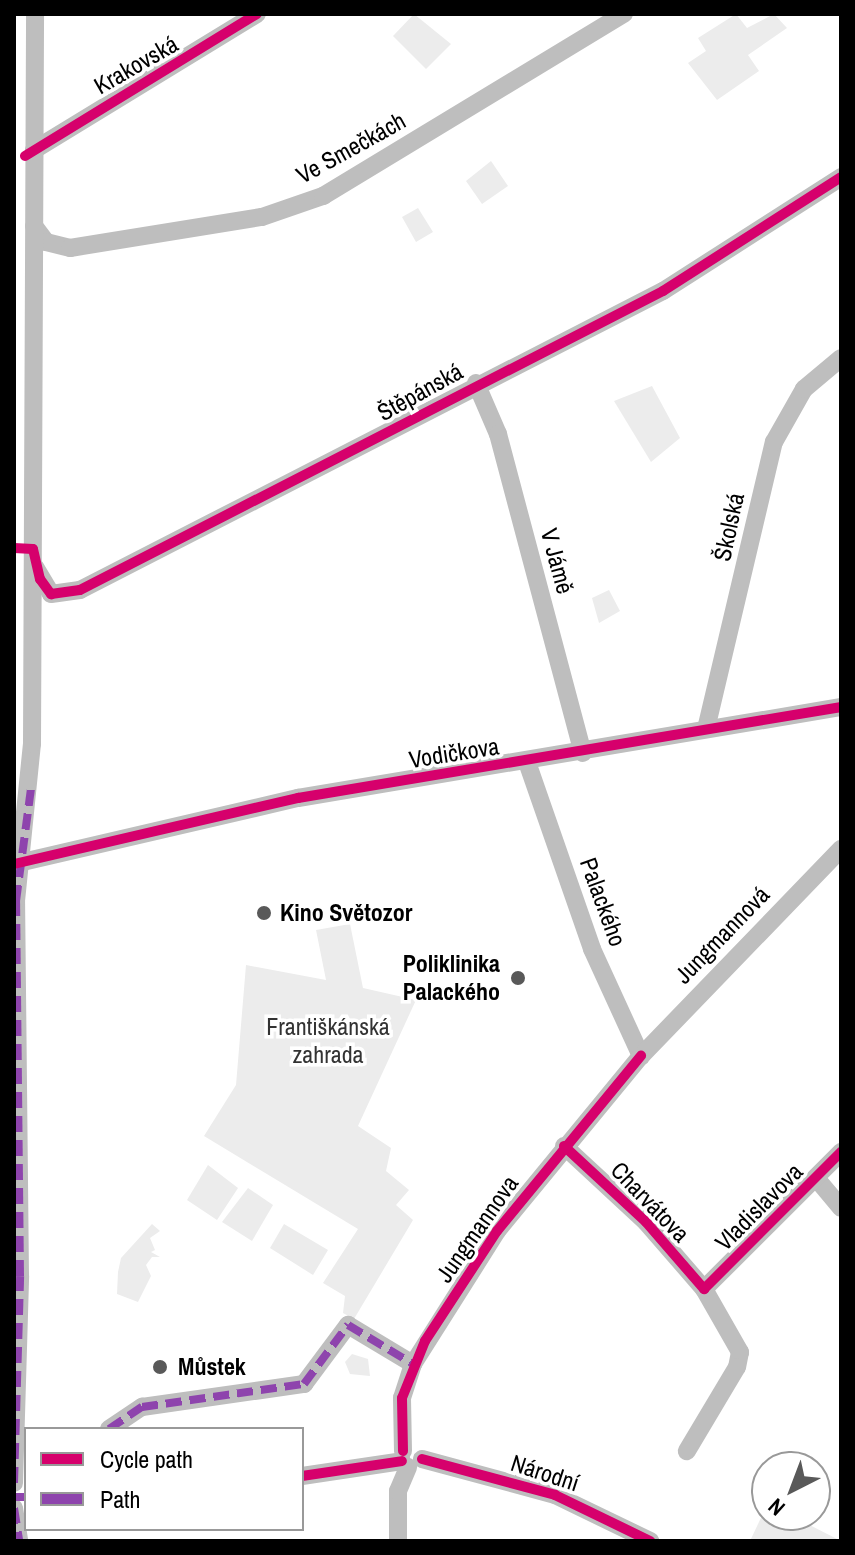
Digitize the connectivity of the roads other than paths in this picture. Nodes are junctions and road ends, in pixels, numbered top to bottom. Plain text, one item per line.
1 (35, 14) edge
2 (257, 14) edge
3 (624, 14) edge
4 (34, 150) junction
5 (841, 177) edge
6 (34, 226) junction
7 (841, 358) edge
8 (476, 383) junction
9 (33, 549) junction
10 (841, 707) edge
11 (706, 729) junction
12 (583, 753) junction
13 (527, 762) junction
14 (31, 788) junction
15 (14, 819) edge
16 (841, 849) edge
17 (18, 863) edge
18 (641, 1056) junction
19 (564, 1146) junction
20 (841, 1152) edge
21 (816, 1178) junction
22 (841, 1208) edge
23 (704, 1289) junction
24 (16, 1292) edge
25 (413, 1364) junction
26 (112, 1427) edge
27 (687, 1451) dead end
28 (21, 1455) edge
29 (409, 1460) junction
30 (304, 1476) edge
31 (14, 1483) edge
32 (15, 1515) edge
33 (19, 1541) edge
34 (398, 1541) edge
35 (650, 1541) edge

1 - 4 street
2 - 4 street, Krakovská
3 - 6 street, Ve Smečkách
4 - 6 street
5 - 8 street, Štěpánská
6 - 9 street
7 - 11 street, Školská
8 - 9 street, Štěpánská
8 - 12 street, V Jámě
9 - 14 street
10 - 11 street, Vodičkova
11 - 12 street, Vodičkova
12 - 13 street, Vodičkova
13 - 17 street, Vodičkova
13 - 18 street, Palackého
14 - 15 street
14 - 17 street
16 - 18 street, Jungmannová
17 - 24 street
18 - 19 street, Jungmannova
19 - 23 street, Charvátova
19 - 25 street, Jungmannova
20 - 21 street, Vladislavova
21 - 22 street
21 - 23 street, Vladislavova
23 - 27 street, Charvátova
24 - 28 street
25 - 26 street
25 - 29 street, Jungmannova
28 - 31 street
29 - 30 street
29 - 34 street, Jungmannova
29 - 35 street, Národní
32 - 33 street

